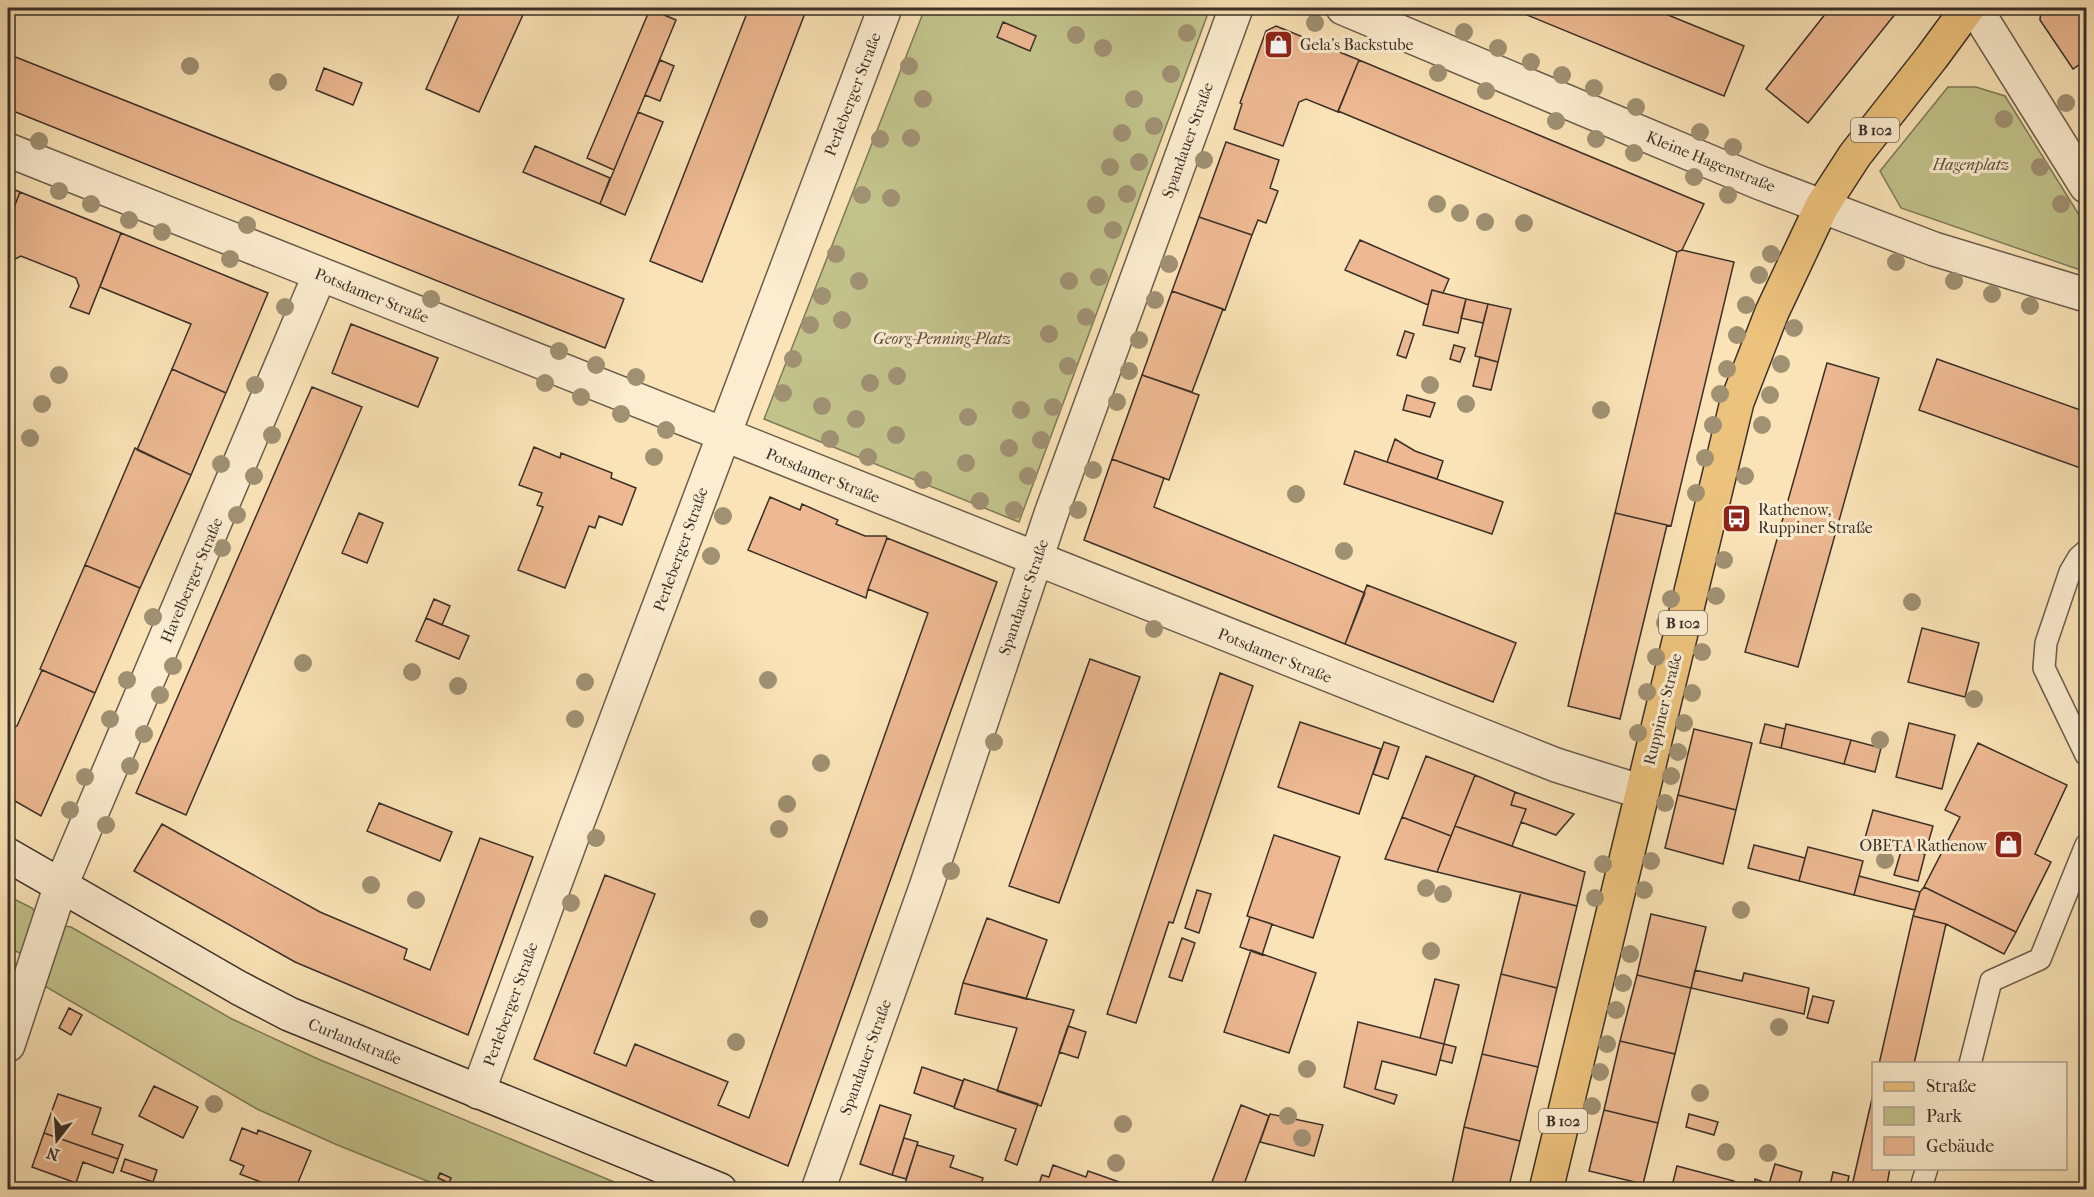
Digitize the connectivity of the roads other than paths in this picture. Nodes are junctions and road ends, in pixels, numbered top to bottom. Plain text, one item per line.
1 (885, 8) edge
2 (1236, 8) edge
3 (1343, 8) edge
4 (1968, 8) edge
5 (1975, 8) edge
6 (8, 150) edge
7 (2086, 186) edge
8 (1822, 206) junction
9 (320, 274) junction
10 (2086, 295) edge
11 (723, 435) junction
12 (2086, 551) edge
13 (1036, 560) junction
14 (2086, 754) edge
15 (1642, 792) junction
16 (2086, 845) edge
17 (8, 855) edge
18 (61, 885) junction
19 (8, 1045) edge
20 (1971, 1062) edge
21 (478, 1092) junction
22 (718, 1189) edge
23 (818, 1190) edge
24 (1546, 1190) edge

1 - 11 street, Perleberger Straße
2 - 13 street, Spandauer Straße
3 - 8 street, Kleine Hagenstraße
4 - 8 main road, B 102
5 - 7 street
6 - 9 street, Potsdamer Straße
8 - 10 street, Kleine Hagenstraße
8 - 15 main road, Ruppiner Straße / B 102
9 - 11 street, Potsdamer Straße
9 - 18 street, Havelberger Straße
11 - 13 street, Potsdamer Straße
11 - 21 street, Perleberger Straße
12 - 14 lane
13 - 15 street, Potsdamer Straße
13 - 23 street, Spandauer Straße
15 - 24 main road, Ruppiner Straße / B 102
16 - 20 lane
17 - 18 street, Curlandstraße
18 - 19 street, Havelberger Straße
18 - 21 street, Curlandstraße
21 - 22 street, Curlandstraße

